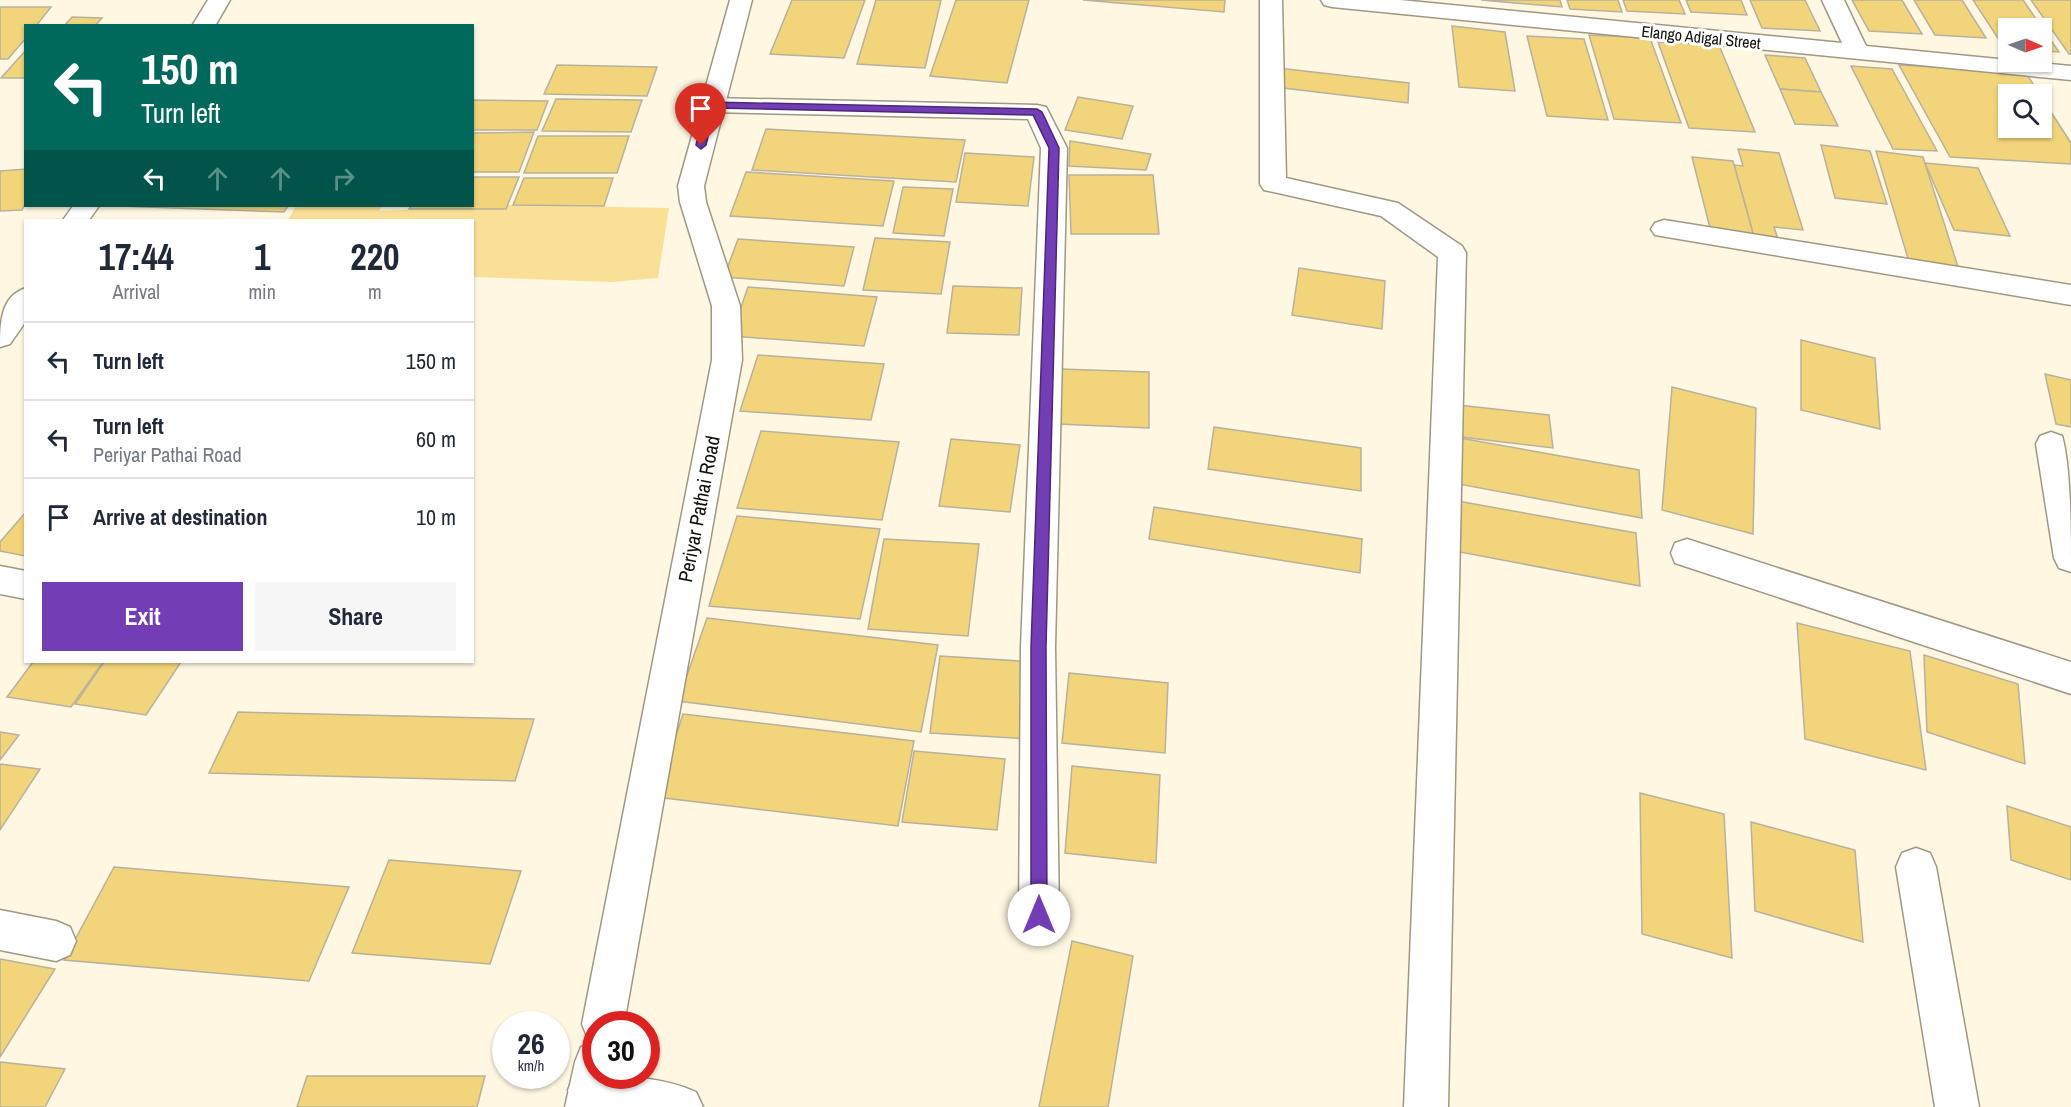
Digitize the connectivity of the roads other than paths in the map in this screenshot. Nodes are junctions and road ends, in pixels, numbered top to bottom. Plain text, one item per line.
1 (219, 0) edge
2 (741, 0) edge
3 (1272, 0) edge
4 (1332, 0) edge
5 (1833, 0) edge
6 (204, 24) edge
7 (1858, 53) junction
8 (2071, 73) edge
9 (711, 105) junction
10 (1664, 230) dead end
11 (2071, 295) edge
12 (24, 301) edge
13 (0, 337) edge
14 (2051, 444) dead end
15 (1687, 553) dead end
16 (2071, 558) edge
17 (0, 580) edge
18 (24, 585) edge
19 (2071, 678) edge
20 (1916, 867) dead end
21 (1039, 915) dead end
22 (0, 930) edge
23 (56, 941) dead end
24 (605, 1011) edge
25 (604, 1089) edge
26 (681, 1107) edge
27 (1426, 1107) edge
28 (1957, 1107) edge

1 - 6 street
2 - 9 street, Periyar Pathai Road
3 - 27 street
4 - 7 street, Elango Adigal Street
5 - 7 street
7 - 8 street, Elango Adigal Street
9 - 21 street
9 - 24 street, Periyar Pathai Road
10 - 11 street
12 - 13 street
14 - 16 street
15 - 19 street
17 - 18 street
20 - 28 street
22 - 23 street
25 - 26 street

